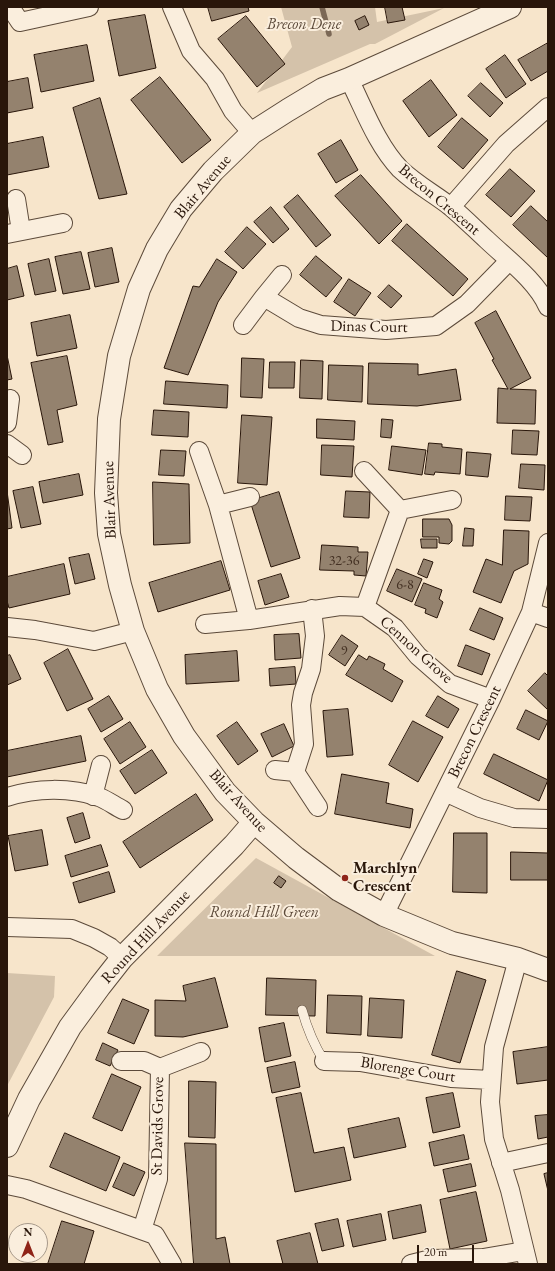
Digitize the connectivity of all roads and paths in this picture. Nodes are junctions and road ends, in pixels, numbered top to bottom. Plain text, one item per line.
1 (10, 7) edge
2 (89, 7) edge
3 (172, 7) edge
4 (510, 7) edge
5 (349, 79) junction
6 (548, 107) edge
7 (252, 133) junction
8 (16, 199) dead end
9 (451, 207) junction
10 (63, 223) dead end
11 (14, 233) edge
12 (509, 261) junction
13 (282, 275) dead end
14 (264, 297) junction
15 (548, 307) edge
16 (243, 325) dead end
17 (10, 399) dead end
18 (7, 423) edge
19 (7, 444) edge
20 (199, 451) dead end
21 (22, 455) dead end
22 (364, 471) dead end
23 (250, 497) dead end
24 (452, 500) dead end
25 (218, 505) junction
26 (400, 510) junction
27 (548, 543) edge
28 (365, 607) junction
29 (312, 609) junction
30 (531, 612) junction
31 (548, 618) edge
32 (248, 620) junction
33 (205, 624) dead end
34 (7, 627) edge
35 (133, 631) junction
36 (491, 699) junction
37 (102, 765) dead end
38 (275, 770) dead end
39 (295, 772) junction
40 (445, 792) junction
41 (93, 796) junction
42 (7, 797) edge
43 (318, 807) dead end
44 (123, 810) dead end
45 (548, 819) edge
46 (254, 822) junction
47 (384, 915) junction
48 (7, 927) edge
49 (122, 958) junction
50 (518, 959) junction
51 (548, 970) edge
52 (302, 1010) dead end
53 (201, 1052) dead end
54 (121, 1061) dead end
55 (324, 1061) joint
56 (160, 1068) junction
57 (491, 1080) junction
58 (7, 1146) edge
59 (548, 1153) edge
60 (501, 1163) junction
61 (7, 1185) edge
62 (142, 1230) junction
63 (526, 1257) edge
64 (172, 1264) edge
65 (411, 1264) edge

1 - 2 street
3 - 7 street
4 - 5 street, Blair Avenue
5 - 7 street, Blair Avenue
5 - 9 street, Brecon Crescent
6 - 9 street
7 - 35 street, Blair Avenue
8 - 11 street
9 - 12 street, Brecon Crescent
10 - 11 street
12 - 14 street, Dinas Court
12 - 15 street, Brecon Crescent
13 - 14 street
14 - 16 street
17 - 18 street
19 - 21 street
20 - 25 street
22 - 26 street
23 - 25 street
24 - 26 street
25 - 32 street
26 - 28 street, Cennon Grove
27 - 30 street, Brecon Crescent
28 - 29 street, Cennon Grove
28 - 36 street, Cennon Grove
29 - 32 street, Cennon Grove
29 - 39 street
30 - 31 street
30 - 36 street, Brecon Crescent
32 - 33 street, Cennon Grove
34 - 35 street
35 - 46 street, Blair Avenue
36 - 40 street, Brecon Crescent
37 - 41 street
38 - 39 street
39 - 43 street
40 - 45 street
40 - 47 street, Brecon Crescent
41 - 42 street
41 - 44 street
46 - 47 street, Blair Avenue
46 - 49 street, Round Hill Avenue
47 - 50 street, Blair Avenue
48 - 49 street
49 - 58 street, Round Hill Avenue
50 - 51 street, Blair Avenue
50 - 57 street
52 - 55 lane
53 - 56 street, St Davids Grove
54 - 56 street, St Davids Grove
55 - 57 street, Blorenge Court
56 - 62 street, St Davids Grove
57 - 60 street
59 - 60 street
60 - 63 street
61 - 62 street
62 - 64 street
63 - 65 street

